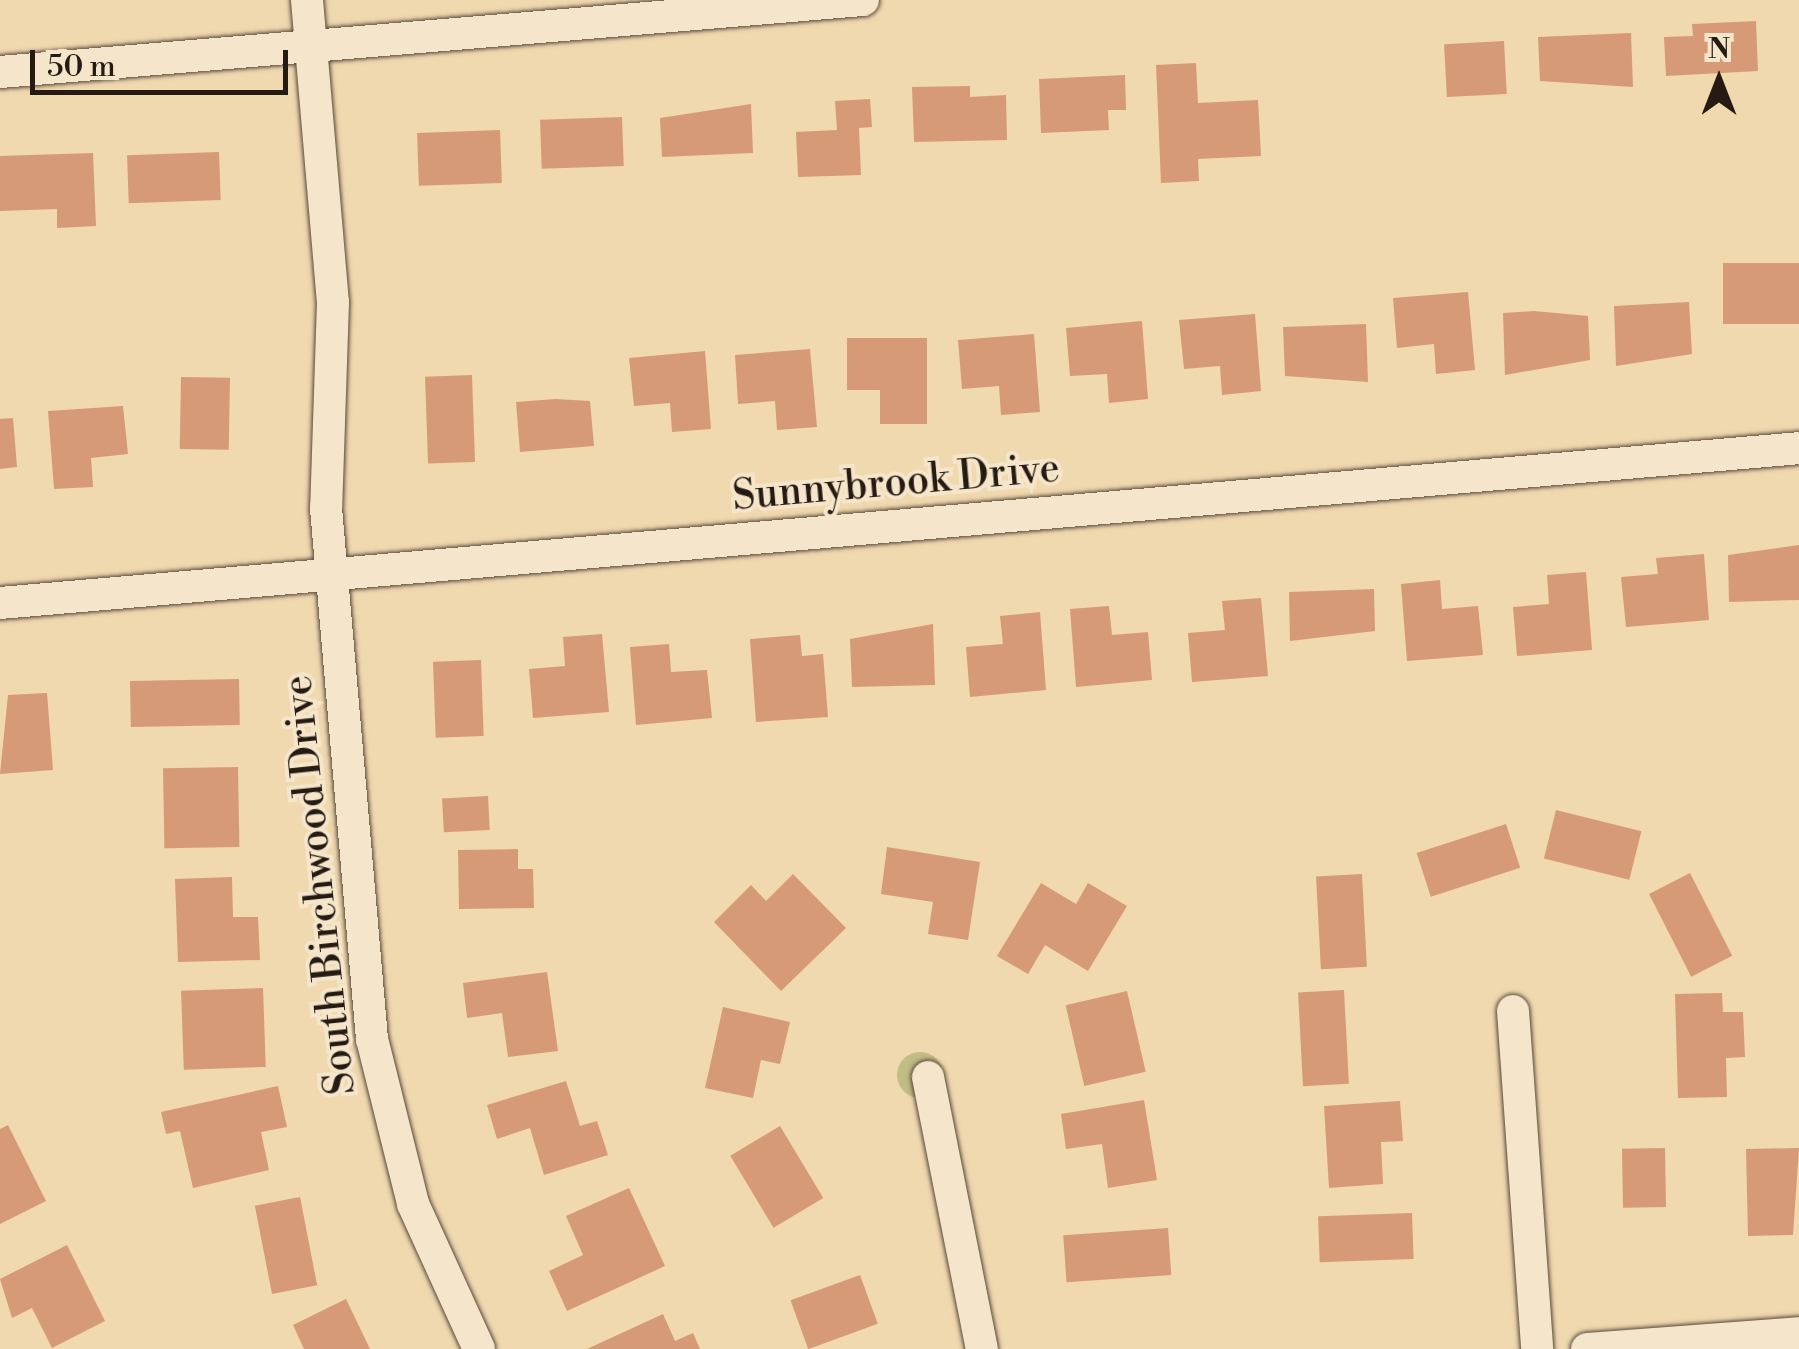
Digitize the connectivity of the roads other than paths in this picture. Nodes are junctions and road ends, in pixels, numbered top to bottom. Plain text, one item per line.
1 (307, 0) edge
2 (863, 0) edge
3 (311, 46) junction
4 (0, 72) edge
5 (1799, 448) edge
6 (332, 575) junction
7 (0, 603) edge
8 (1514, 1012) dead end
9 (928, 1077) dead end
10 (1799, 1333) edge
11 (478, 1349) edge
12 (982, 1349) edge
13 (1537, 1349) edge
14 (1587, 1349) edge

1 - 3 street, South Birchwood Drive
2 - 3 street
3 - 4 street
3 - 6 street, South Birchwood Drive
5 - 6 street, Sunnybrook Drive
6 - 7 street, Sunnybrook Drive
6 - 11 street, South Birchwood Drive
8 - 13 street
9 - 12 street
10 - 14 street

